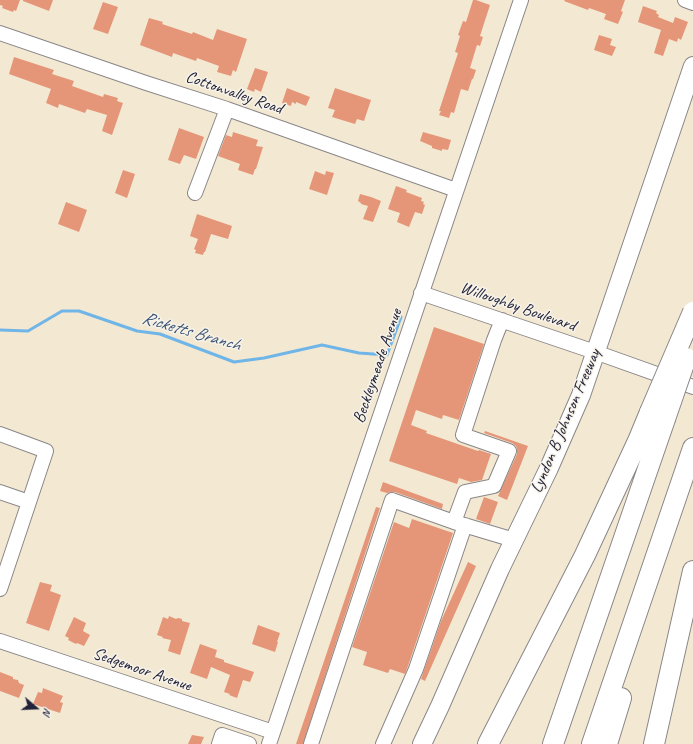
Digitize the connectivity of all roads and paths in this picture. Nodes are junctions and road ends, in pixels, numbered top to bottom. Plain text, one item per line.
1 (521, 0) edge
2 (685, 0) edge
3 (693, 3) edge
4 (0, 33) edge
5 (693, 66) edge
6 (226, 109) junction
7 (456, 190) junction
8 (195, 193) dead end
9 (421, 293) junction
10 (693, 312) edge
11 (502, 320) junction
12 (693, 337) edge
13 (595, 352) junction
14 (693, 387) edge
15 (658, 415) junction
16 (0, 434) edge
17 (693, 448) edge
18 (683, 476) junction
19 (0, 492) edge
20 (29, 502) junction
21 (459, 524) junction
22 (514, 540) junction
23 (693, 571) edge
24 (0, 589) edge
25 (0, 641) edge
26 (588, 642) junction
27 (245, 723) junction
28 (271, 738) edge
29 (244, 742) edge
30 (219, 744) edge
31 (312, 744) edge
32 (383, 744) edge
33 (422, 744) edge
34 (488, 744) edge
35 (542, 744) edge
36 (553, 744) edge
37 (592, 744) edge
38 (607, 744) edge
39 (654, 744) edge

1 - 7 street, Beckleymeade Avenue
2 - 3 street
4 - 6 street, Cottonvalley Road
5 - 13 main road, Lyndon B Johnson Freeway
6 - 7 street, Cottonvalley Road
6 - 8 street
7 - 9 street, Beckleymeade Avenue
9 - 11 street, Willoughby Boulevard
9 - 28 street, Beckleymeade Avenue
10 - 15 highway, bridge
11 - 13 street, Willoughby Boulevard
11 - 21 street
12 - 15 highway, bridge
13 - 14 street, Willoughby Boulevard
13 - 22 main road, Lyndon B Johnson Freeway
15 - 26 highway
15 - 34 highway
16 - 20 street
17 - 18 highway
18 - 37 highway
18 - 38 highway
19 - 20 street
20 - 24 street
21 - 22 street
21 - 31 street
21 - 32 street
22 - 33 main road, Lyndon B Johnson Freeway
23 - 39 highway
25 - 27 street, Sedgemoor Avenue
26 - 35 highway
26 - 36 highway
27 - 28 street, Sedgemoor Avenue
27 - 29 street
29 - 30 street

